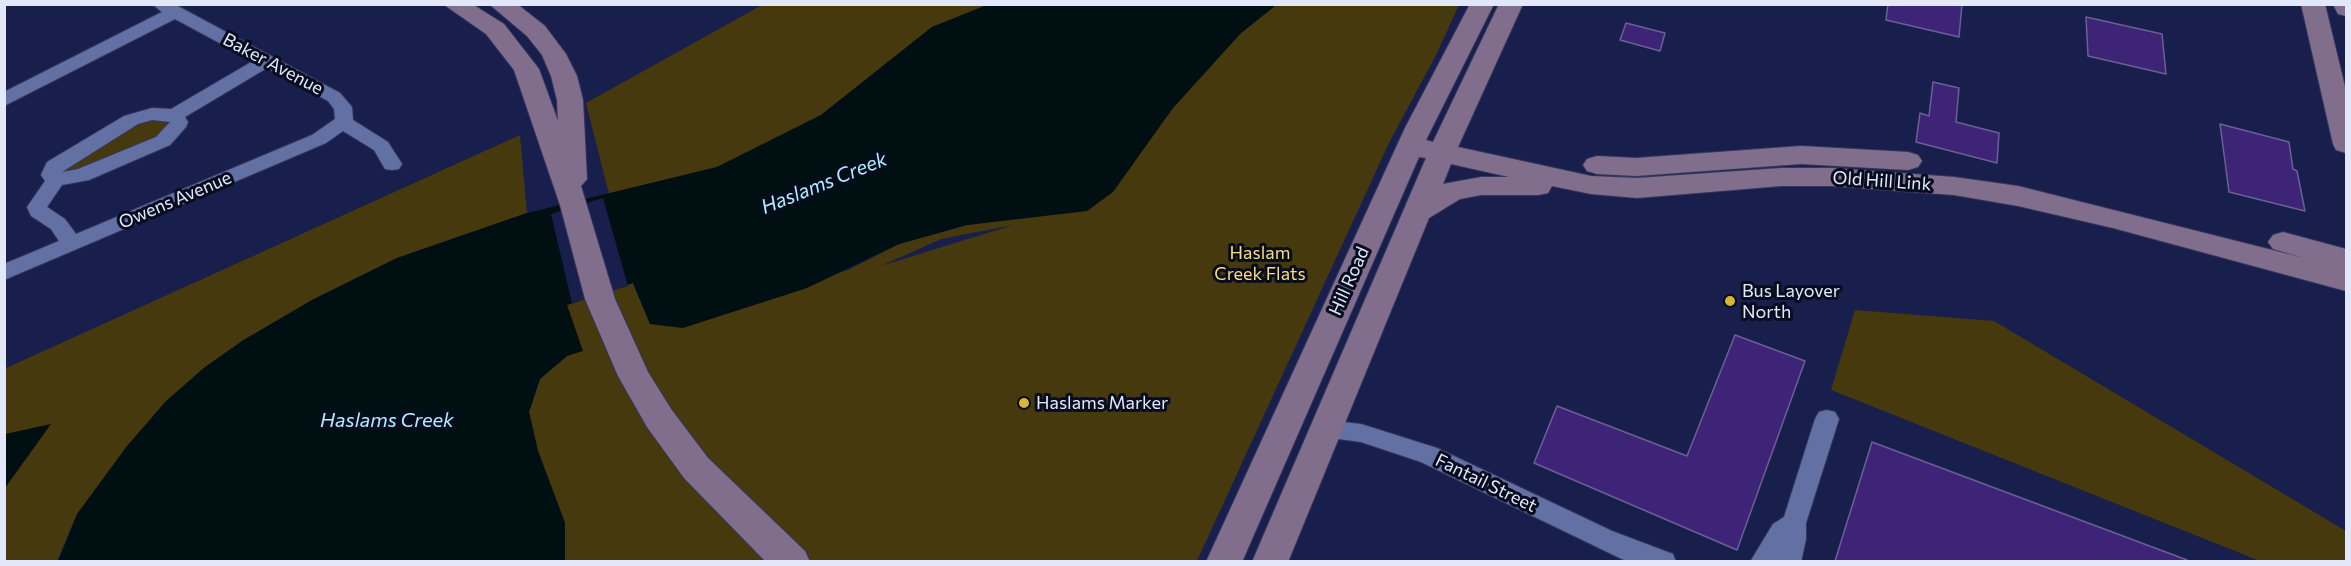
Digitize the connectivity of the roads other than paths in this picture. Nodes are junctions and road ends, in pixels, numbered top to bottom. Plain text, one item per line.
1 (455, 4) edge
2 (501, 4) edge
3 (1482, 4) edge
4 (1511, 4) edge
5 (2313, 4) edge
6 (2345, 4) edge
7 (167, 8) edge
8 (2346, 9) edge
9 (266, 60) junction
10 (6, 97) edge
11 (174, 115) junction
12 (343, 123) junction
13 (1414, 137) junction
14 (2346, 144) edge
15 (1447, 145) junction
16 (392, 164) dead end
17 (56, 180) junction
18 (1591, 185) junction
19 (574, 205) junction
20 (1416, 213) junction
21 (72, 244) junction
22 (2346, 258) edge
23 (4, 273) edge
24 (2346, 280) edge
25 (1827, 420) dead end
26 (1324, 429) junction
27 (1278, 441) junction
28 (1794, 523) junction
29 (1651, 560) edge
30 (792, 561) edge
31 (1224, 561) edge
32 (1270, 561) edge
33 (1762, 561) edge
34 (1788, 561) edge

1 - 19 street
2 - 19 street
3 - 13 street, Hill Road
4 - 15 street, Hill Road
5 - 14 street
6 - 8 street
7 - 9 street, Baker Avenue
7 - 10 street
9 - 11 street
9 - 12 street, Baker Avenue
11 - 17 street
11 - 17 street
12 - 16 street
12 - 21 street, Owens Avenue
13 - 15 street, Old Hill Link
13 - 27 street, Hill Road
15 - 18 street, Old Hill Link
15 - 20 street, Hill Road
15 - 22 street, Old Hill Link
17 - 21 street
18 - 20 street
18 - 24 street, Old Hill Link
19 - 30 street
20 - 26 street, Hill Road
21 - 23 street, Owens Avenue
25 - 28 street
26 - 27 street
26 - 29 street, Fantail Street
26 - 32 street, Hill Road
27 - 31 street, Hill Road
28 - 33 street
28 - 34 street

